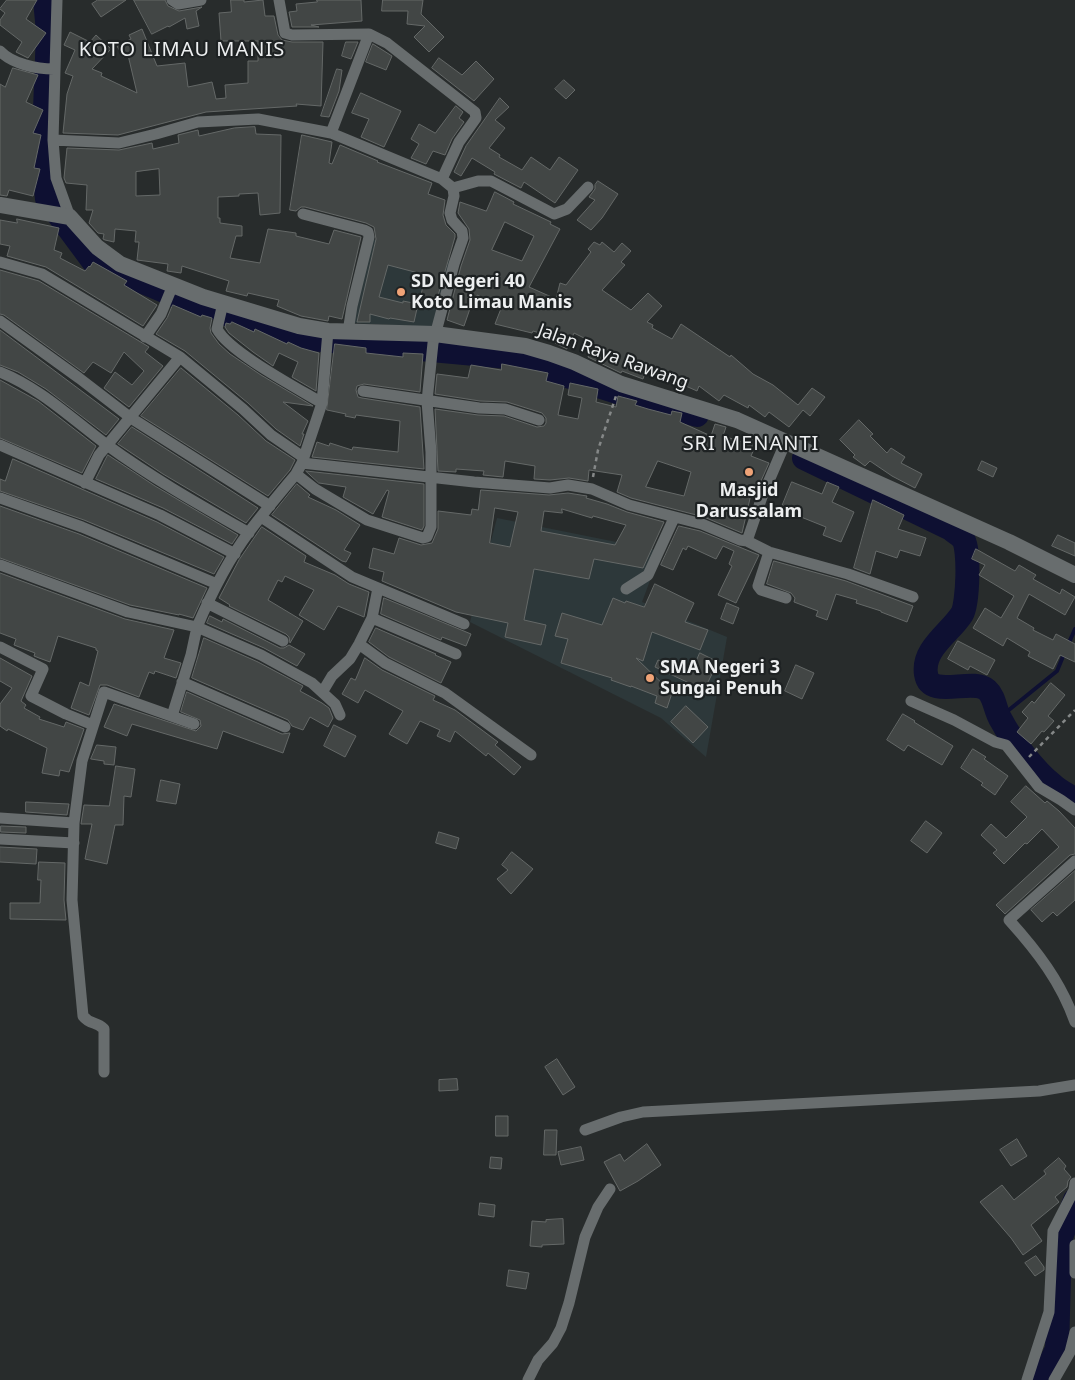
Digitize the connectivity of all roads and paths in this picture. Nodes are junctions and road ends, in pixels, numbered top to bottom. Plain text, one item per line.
1 (57, 0) edge
2 (172, 0) edge
3 (201, 0) edge
4 (279, 0) edge
5 (369, 34) junction
6 (0, 51) edge
7 (49, 69) junction
8 (330, 133) junction
9 (53, 140) junction
10 (442, 180) junction
11 (588, 187) dead end
12 (453, 188) junction
13 (0, 205) edge
14 (303, 214) dead end
15 (66, 216) junction
16 (0, 262) edge
17 (171, 287) junction
18 (223, 303) junction
19 (0, 321) edge
20 (348, 332) junction
21 (328, 334) junction
22 (145, 337) junction
23 (434, 339) junction
24 (180, 358) junction
25 (0, 372) edge
26 (363, 391) dead end
27 (616, 397) dead end
28 (427, 402) junction
29 (322, 403) junction
30 (131, 418) junction
31 (539, 420) dead end
32 (0, 445) edge
33 (108, 446) junction
34 (783, 448) junction
35 (303, 460) junction
36 (296, 474) junction
37 (431, 476) junction
38 (85, 483) junction
39 (592, 489) junction
40 (0, 498) edge
41 (270, 506) junction
42 (261, 517) junction
43 (674, 518) junction
44 (249, 533) junction
45 (747, 541) junction
46 (769, 552) junction
47 (235, 554) junction
48 (0, 565) edge
49 (1075, 575) edge
50 (217, 584) junction
51 (378, 588) junction
52 (626, 589) dead end
53 (913, 597) dead end
54 (786, 598) dead end
55 (207, 603) junction
56 (372, 618) junction
57 (464, 624) dead end
58 (197, 627) junction
59 (283, 641) dead end
60 (359, 644) junction
61 (0, 647) edge
62 (456, 654) dead end
63 (182, 682) junction
64 (323, 691) junction
65 (911, 701) dead end
66 (1075, 710) edge
67 (340, 715) dead end
68 (172, 716) junction
69 (194, 724) dead end
70 (92, 725) junction
71 (285, 727) dead end
72 (531, 755) dead end
73 (1031, 755) dead end
74 (1075, 810) edge
75 (0, 818) edge
76 (74, 823) junction
77 (0, 839) edge
78 (74, 843) junction
79 (1075, 862) edge
80 (1075, 1022) edge
81 (104, 1072) dead end
82 (1075, 1085) edge
83 (586, 1130) dead end
84 (1075, 1182) edge
85 (610, 1189) dead end
86 (1053, 1246) junction
87 (1073, 1247) edge
88 (1075, 1273) edge
89 (1075, 1332) edge
90 (528, 1380) edge
91 (1027, 1380) edge
92 (1054, 1380) edge

1 - 7 street
2 - 3 street
4 - 5 street
5 - 8 street
5 - 10 street
6 - 7 street
7 - 9 street
8 - 9 street
8 - 10 street
9 - 15 street
10 - 12 street
11 - 12 street
12 - 23 street
13 - 15 main road
14 - 20 street
15 - 17 main road, Jalan Raya Rawang
16 - 22 street
17 - 18 main road, Jalan Raya Rawang
17 - 22 street
18 - 21 main road, Jalan Raya Rawang
18 - 29 street
19 - 30 street
20 - 21 main road, Jalan Raya Rawang
20 - 23 main road, Jalan Raya Rawang
21 - 29 street
22 - 24 street
23 - 28 street
23 - 34 main road, Jalan Raya Rawang
24 - 30 street
24 - 35 street
25 - 33 street
26 - 28 street
27 - 39 path
28 - 31 street
28 - 37 street
29 - 35 street
30 - 33 street
30 - 41 street
32 - 38 street
33 - 38 street
33 - 44 street
34 - 45 street
34 - 49 main road, Jalan Raya Rawang
35 - 36 street
35 - 37 street
36 - 37 street
36 - 41 street
37 - 39 street
38 - 47 street
39 - 43 street
40 - 50 street
41 - 42 street
42 - 44 street
42 - 51 street
43 - 45 street
43 - 52 street
44 - 47 street
45 - 46 street
46 - 53 street
46 - 54 street
47 - 50 street
48 - 58 street
50 - 55 street
51 - 56 street
51 - 57 street
55 - 58 street
55 - 59 street
56 - 60 street
56 - 62 street
58 - 63 street
58 - 64 street
60 - 64 street
60 - 72 street
61 - 70 street
63 - 68 street
63 - 71 street
64 - 67 street
65 - 74 street
66 - 73 path
68 - 69 street
68 - 70 street
70 - 76 street
75 - 76 street
76 - 78 street
77 - 78 street
78 - 81 street
79 - 80 street
82 - 83 street
84 - 86 street
85 - 90 street
86 - 87 street
86 - 91 street
87 - 88 street
89 - 92 street

